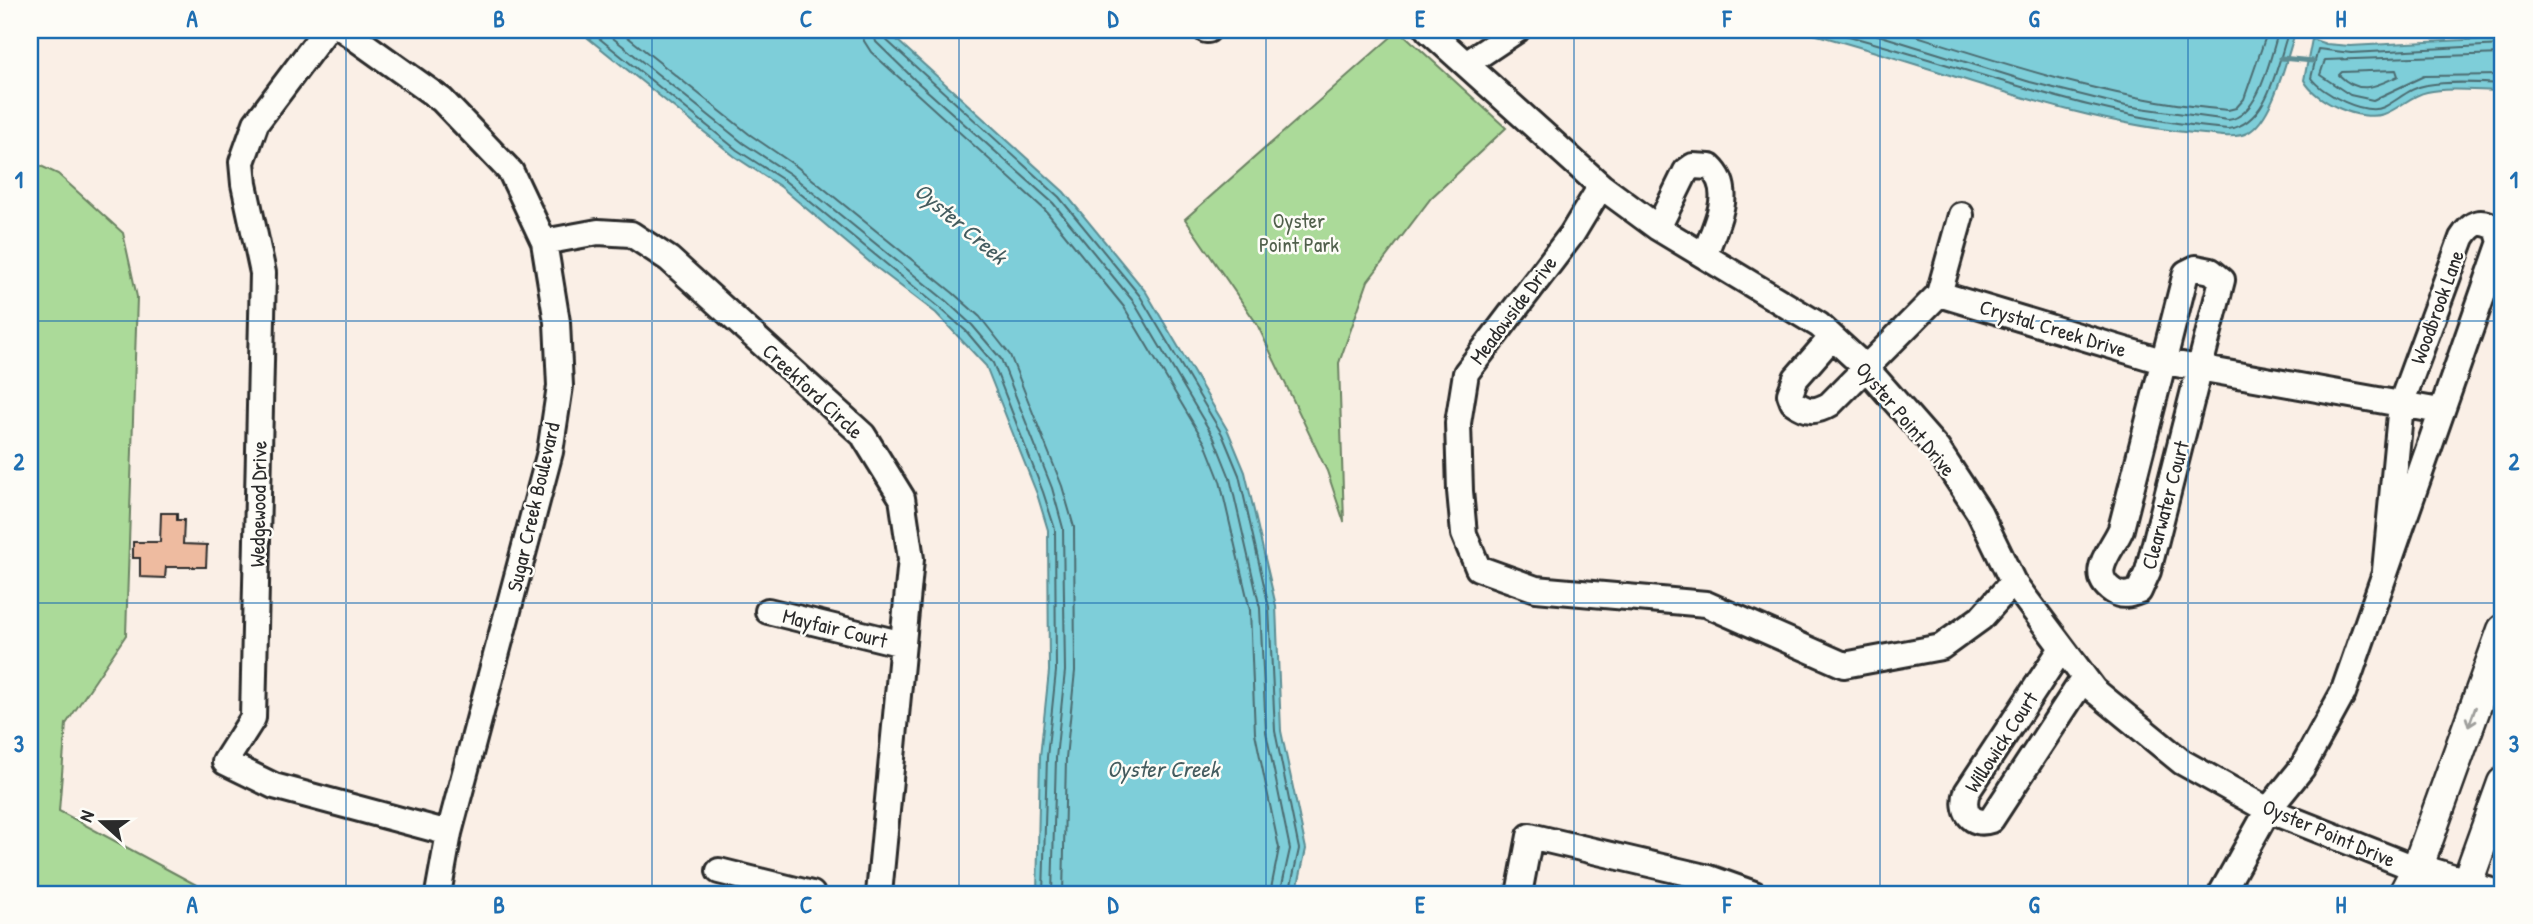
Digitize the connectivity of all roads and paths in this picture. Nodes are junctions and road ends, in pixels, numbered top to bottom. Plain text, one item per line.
1 (326, 30) edge
2 (344, 30) edge
3 (1427, 30) edge
4 (1517, 30) edge
5 (1466, 64) junction
6 (1601, 186) junction
7 (1961, 215) dead end
8 (1658, 228) junction
9 (544, 242) junction
10 (1705, 254) junction
11 (1939, 294) junction
12 (1832, 337) junction
13 (2165, 362) junction
14 (1866, 368) junction
15 (2201, 370) junction
16 (2401, 404) junction
17 (2440, 411) junction
18 (2130, 500) junction
19 (2165, 510) junction
20 (2385, 571) junction
21 (2013, 582) junction
22 (768, 611) dead end
23 (2503, 630) edge
24 (903, 644) junction
25 (2062, 648) junction
26 (2084, 678) junction
27 (2503, 783) edge
28 (2268, 810) junction
29 (449, 834) junction
30 (719, 871) dead end
31 (2411, 882) edge
32 (2465, 889) edge
33 (438, 894) edge
34 (812, 894) edge
35 (879, 894) edge
36 (1519, 894) edge
37 (1754, 894) edge
38 (2221, 894) edge
39 (2502, 894) edge

1 - 29 street, Wedgewood Drive
2 - 9 street, Sugar Creek Boulevard
3 - 5 street, Oyster Point Drive
4 - 5 street
5 - 6 street, Oyster Point Drive
6 - 8 street, Oyster Point Drive
6 - 21 street, Meadowside Drive
7 - 11 street
8 - 10 street, Oyster Point Drive
8 - 10 street
9 - 24 street, Creekford Circle
9 - 29 street, Sugar Creek Boulevard
10 - 12 street, Oyster Point Drive
11 - 13 street, Crystal Creek Drive
11 - 14 street
12 - 14 street, Oyster Point Drive
12 - 14 street
13 - 15 street, Crystal Creek Drive
13 - 15 street, Clearwater Court
13 - 18 street, Clearwater Court
14 - 21 street, Oyster Point Drive
15 - 16 street, Crystal Creek Drive
15 - 19 street, Clearwater Court
16 - 17 street, Crystal Creek Drive
16 - 17 street, Woodbrook Lane
16 - 20 street, Woodbrook Lane
17 - 20 street, Woodbrook Lane
18 - 19 street
18 - 19 street, Clearwater Court
20 - 28 street, Woodbrook Lane
21 - 25 street, Oyster Point Drive
22 - 24 street, Mayfair Court
23 -> 31 main road
24 - 35 street, Creekford Circle
25 - 26 street, Oyster Point Drive
25 - 26 street, Willowick Court
26 - 28 street, Oyster Point Drive
27 - 32 main road
28 - 31 street, Oyster Point Drive
28 - 38 street, Woodbrook Lane
29 - 33 street, Sugar Creek Boulevard
30 - 34 street
31 - 32 main road
32 - 39 street
36 - 37 street

